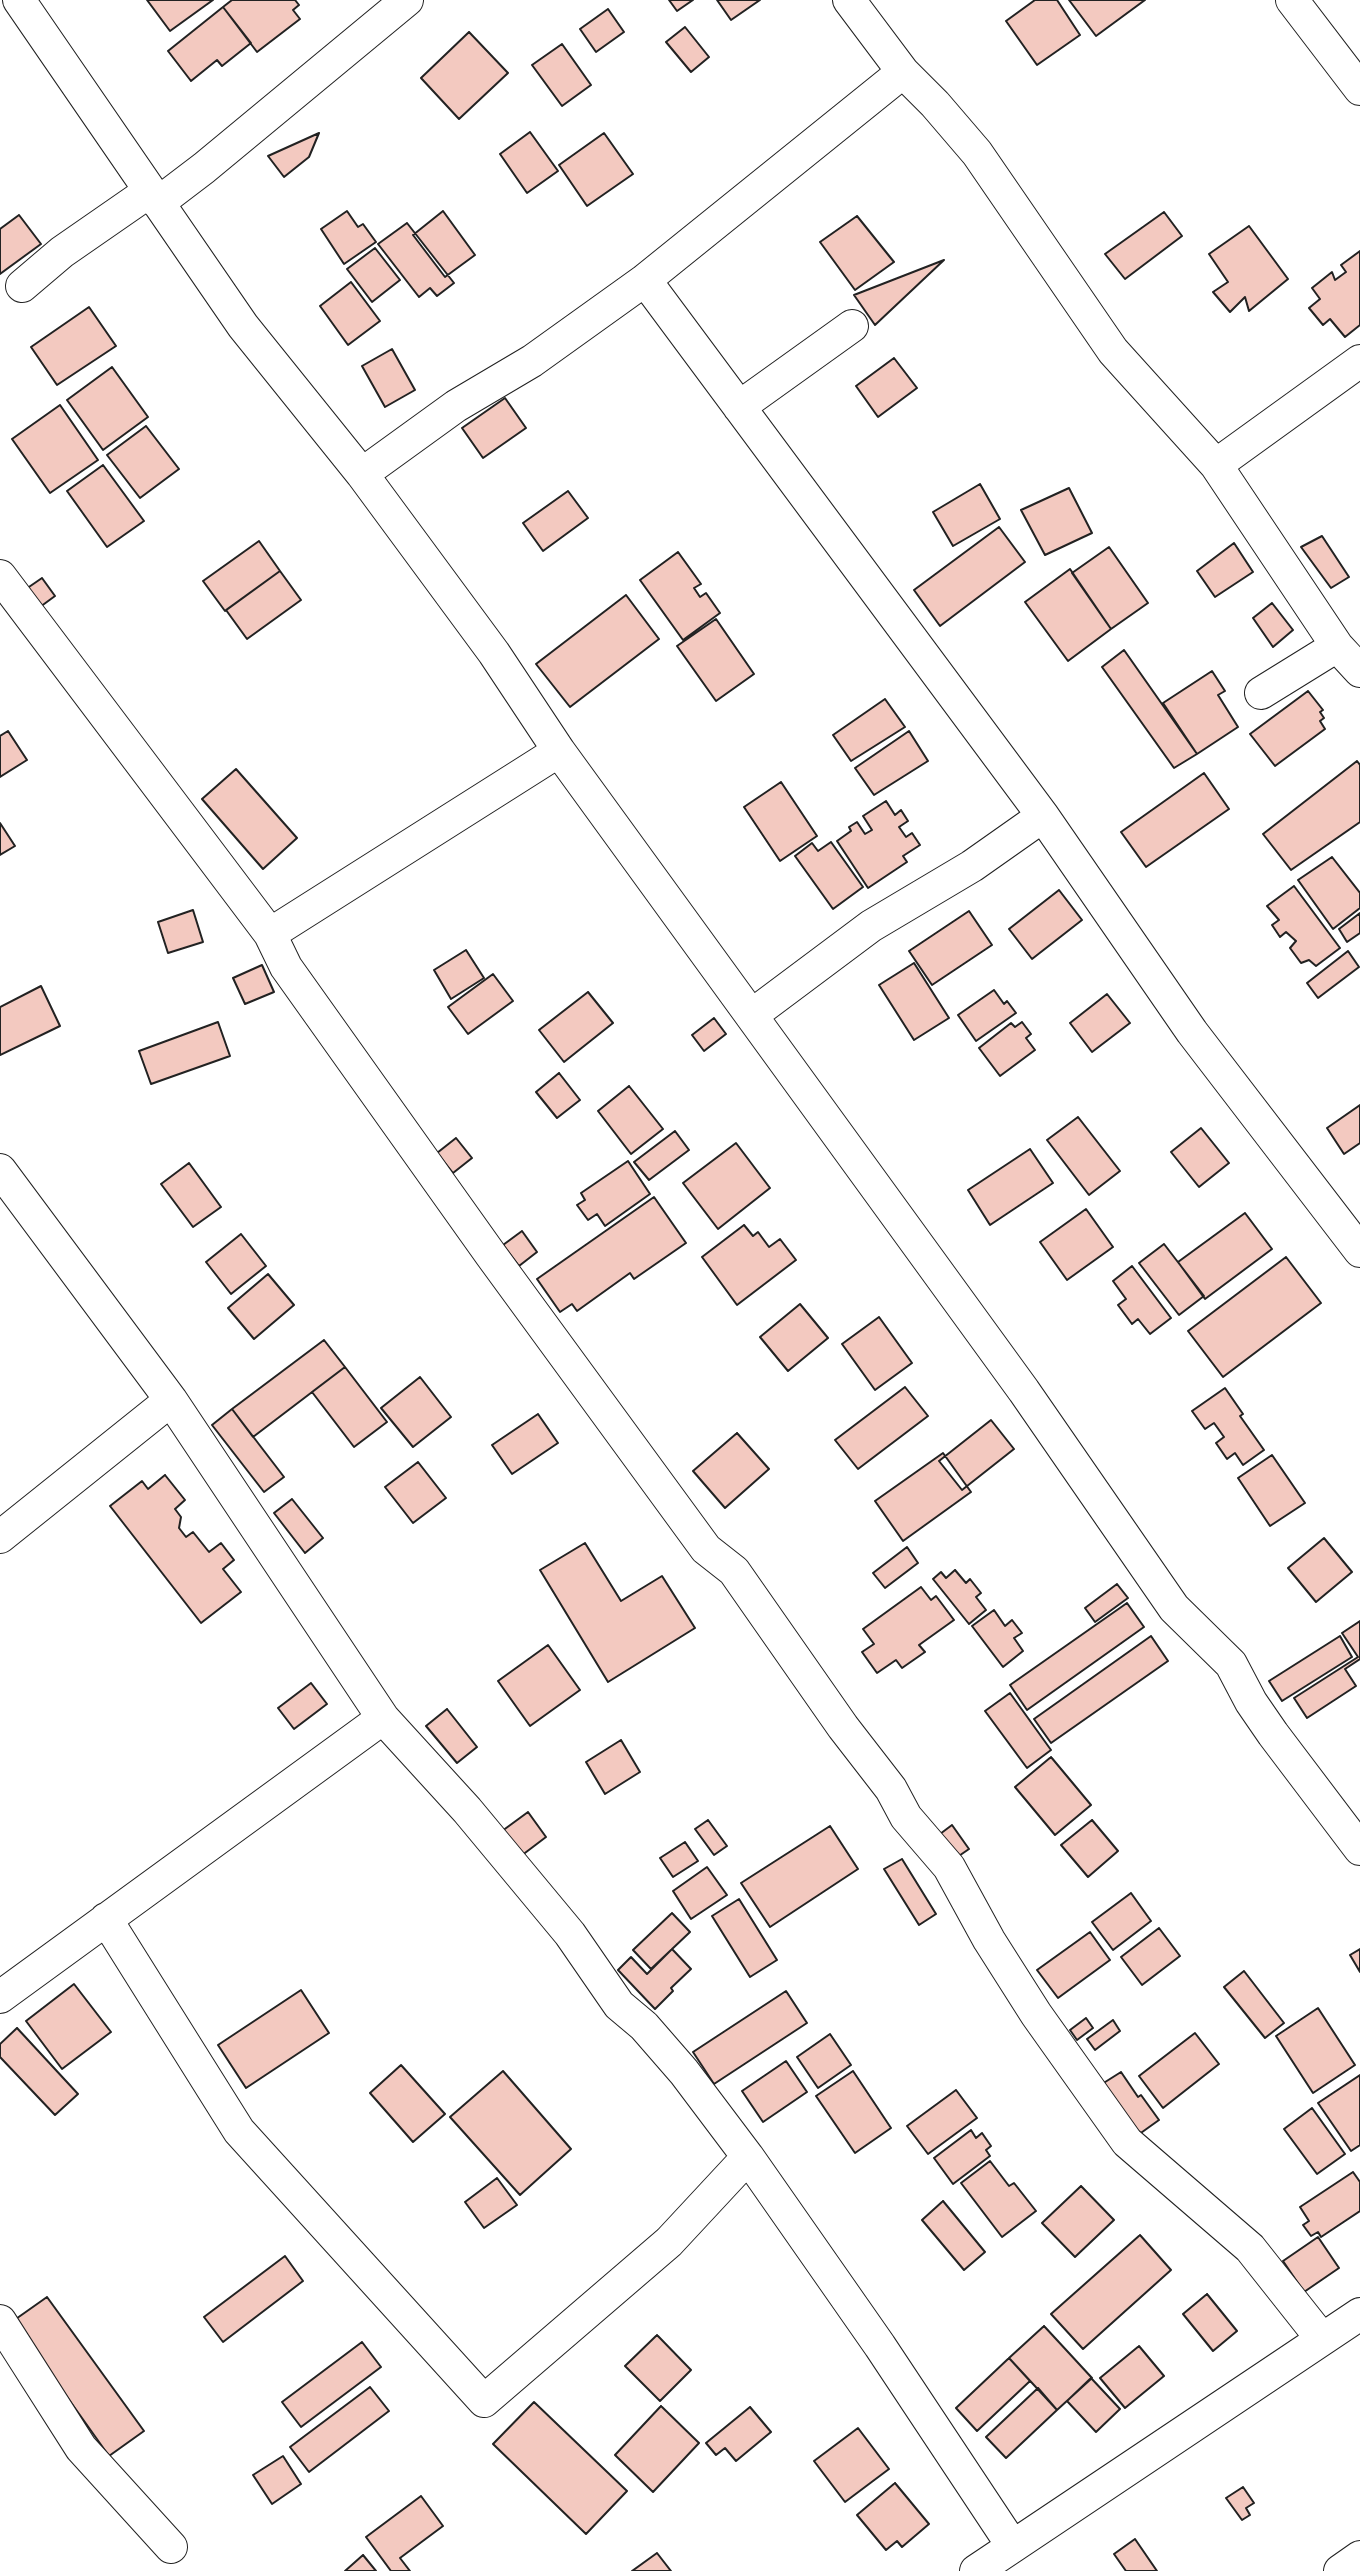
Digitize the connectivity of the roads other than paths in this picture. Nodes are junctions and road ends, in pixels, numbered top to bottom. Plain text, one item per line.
1 (19, 0) edge
2 (407, 0) edge
3 (849, 0) edge
4 (1292, 0) edge
5 (903, 72) junction
6 (1360, 89) edge
7 (154, 197) junction
8 (645, 280) junction
9 (22, 286) dead end
10 (852, 326) dead end
11 (1360, 361) edge
12 (739, 407) junction
13 (1216, 466) junction
14 (362, 474) junction
15 (0, 576) edge
16 (1337, 646) junction
17 (1360, 671) edge
18 (1261, 692) dead end
19 (559, 751) junction
20 (1043, 816) junction
21 (270, 934) junction
22 (752, 1015) junction
23 (0, 1170) edge
24 (1360, 1251) edge
25 (171, 1400) junction
26 (0, 1537) edge
27 (383, 1718) junction
28 (1360, 1849) edge
29 (106, 1919) junction
30 (0, 1997) edge
31 (748, 2157) junction
32 (1360, 2314) edge
33 (0, 2321) edge
34 (1322, 2339) junction
35 (1012, 2544) junction
36 (171, 2547) dead end
37 (1360, 2557) edge
38 (976, 2571) edge
39 (1340, 2571) edge

1 - 7 street
2 - 7 street
3 - 5 street
4 - 6 street
5 - 8 street
5 - 13 street
7 - 9 street
7 - 14 street
8 - 12 street
8 - 14 street
10 - 12 street
11 - 13 street
12 - 20 street
13 - 16 street
14 - 19 street
15 - 21 street
16 - 17 street
16 - 18 street
19 - 21 street
19 - 22 street
20 - 22 street
20 - 24 street
21 - 34 street
22 - 28 street
23 - 25 street
25 - 26 street
25 - 27 street
27 - 29 street
27 - 31 street
29 - 30 street
29 - 31 street
31 - 35 street
32 - 34 street
33 - 36 street
34 - 35 street
35 - 38 street
37 - 39 street

